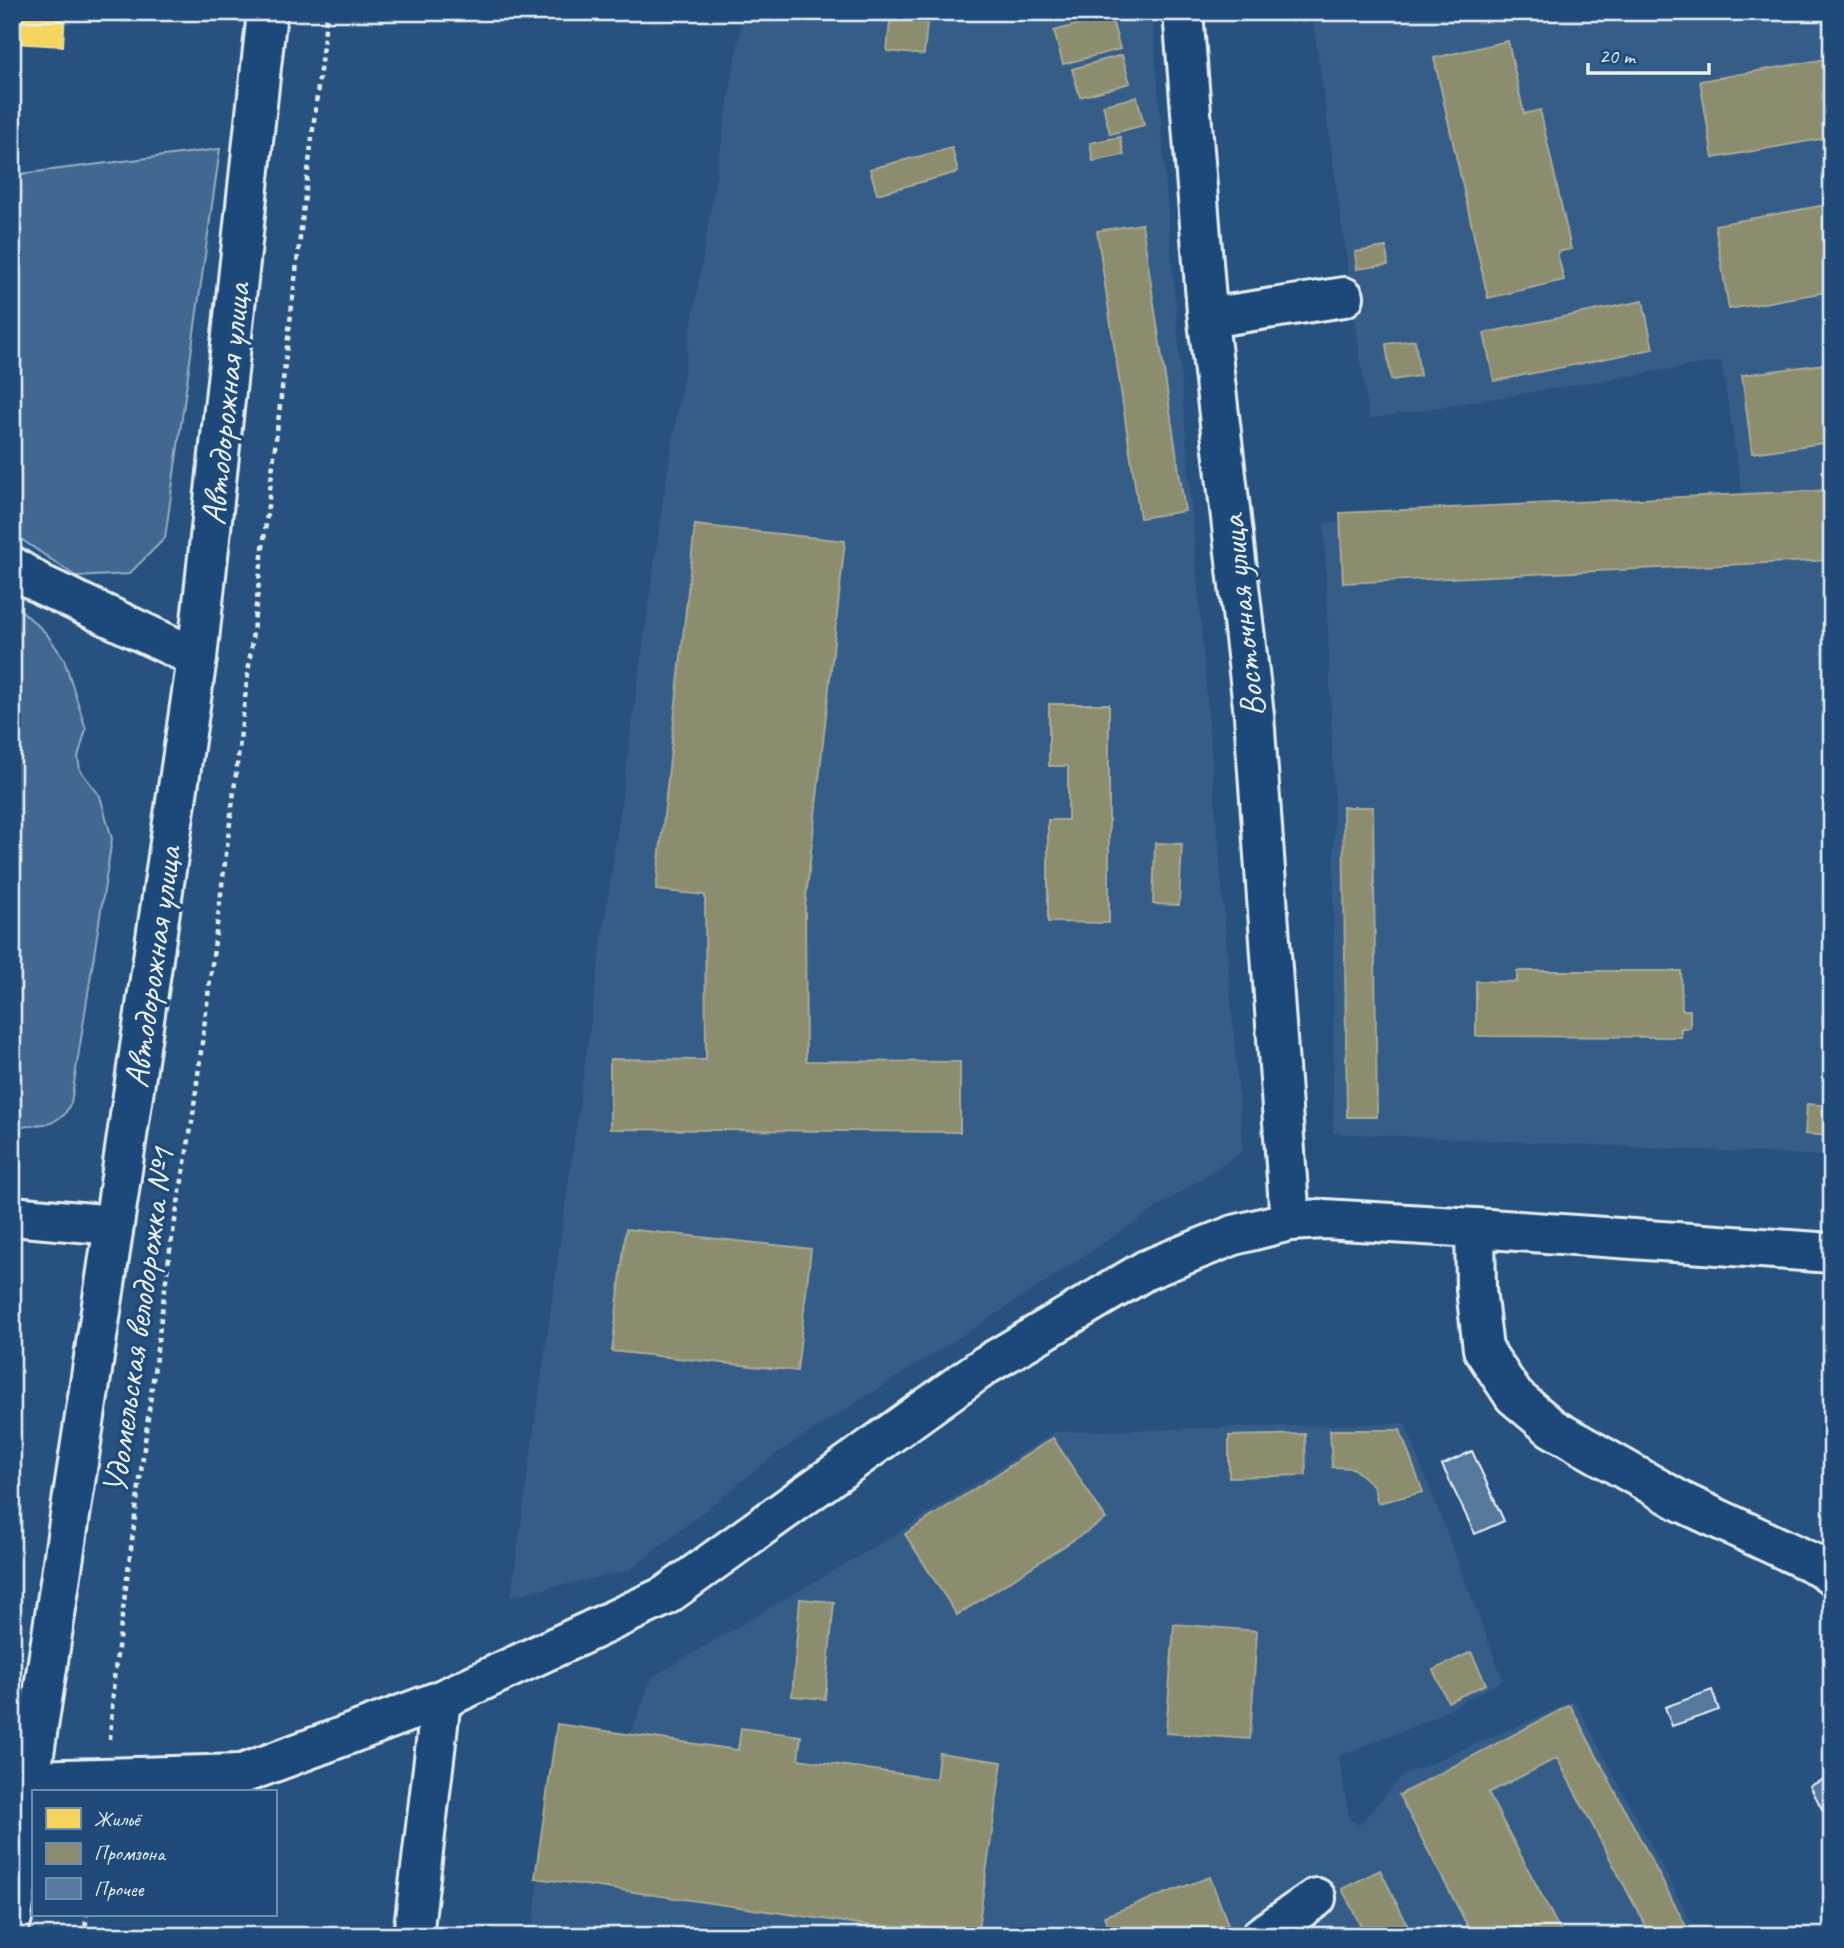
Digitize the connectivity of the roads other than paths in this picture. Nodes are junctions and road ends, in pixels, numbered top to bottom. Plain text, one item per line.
1 (267, 12) edge
2 (1183, 12) edge
3 (1344, 297) dead end
4 (1208, 318) junction
5 (12, 566) edge
6 (197, 658) junction
7 (12, 1216) edge
8 (1290, 1221) junction
9 (114, 1225) junction
10 (1475, 1228) junction
11 (1832, 1253) edge
12 (1832, 1575) edge
13 (441, 1700) junction
14 (21, 1781) edge
15 (1316, 1898) dead end
16 (12, 1918) edge
17 (413, 1936) edge
18 (1261, 1936) edge

1 - 6 street, Автодорожная улица
2 - 4 street, Восточная улица
3 - 4 street
4 - 8 street, Восточная улица
5 - 6 street
6 - 9 street, Автодорожная улица
7 - 9 street
8 - 10 street
8 - 13 street
9 - 14 street, Автодорожная улица
10 - 11 street
10 - 12 street
13 - 14 street
13 - 17 street
14 - 16 street, Автодорожная улица
15 - 18 street

